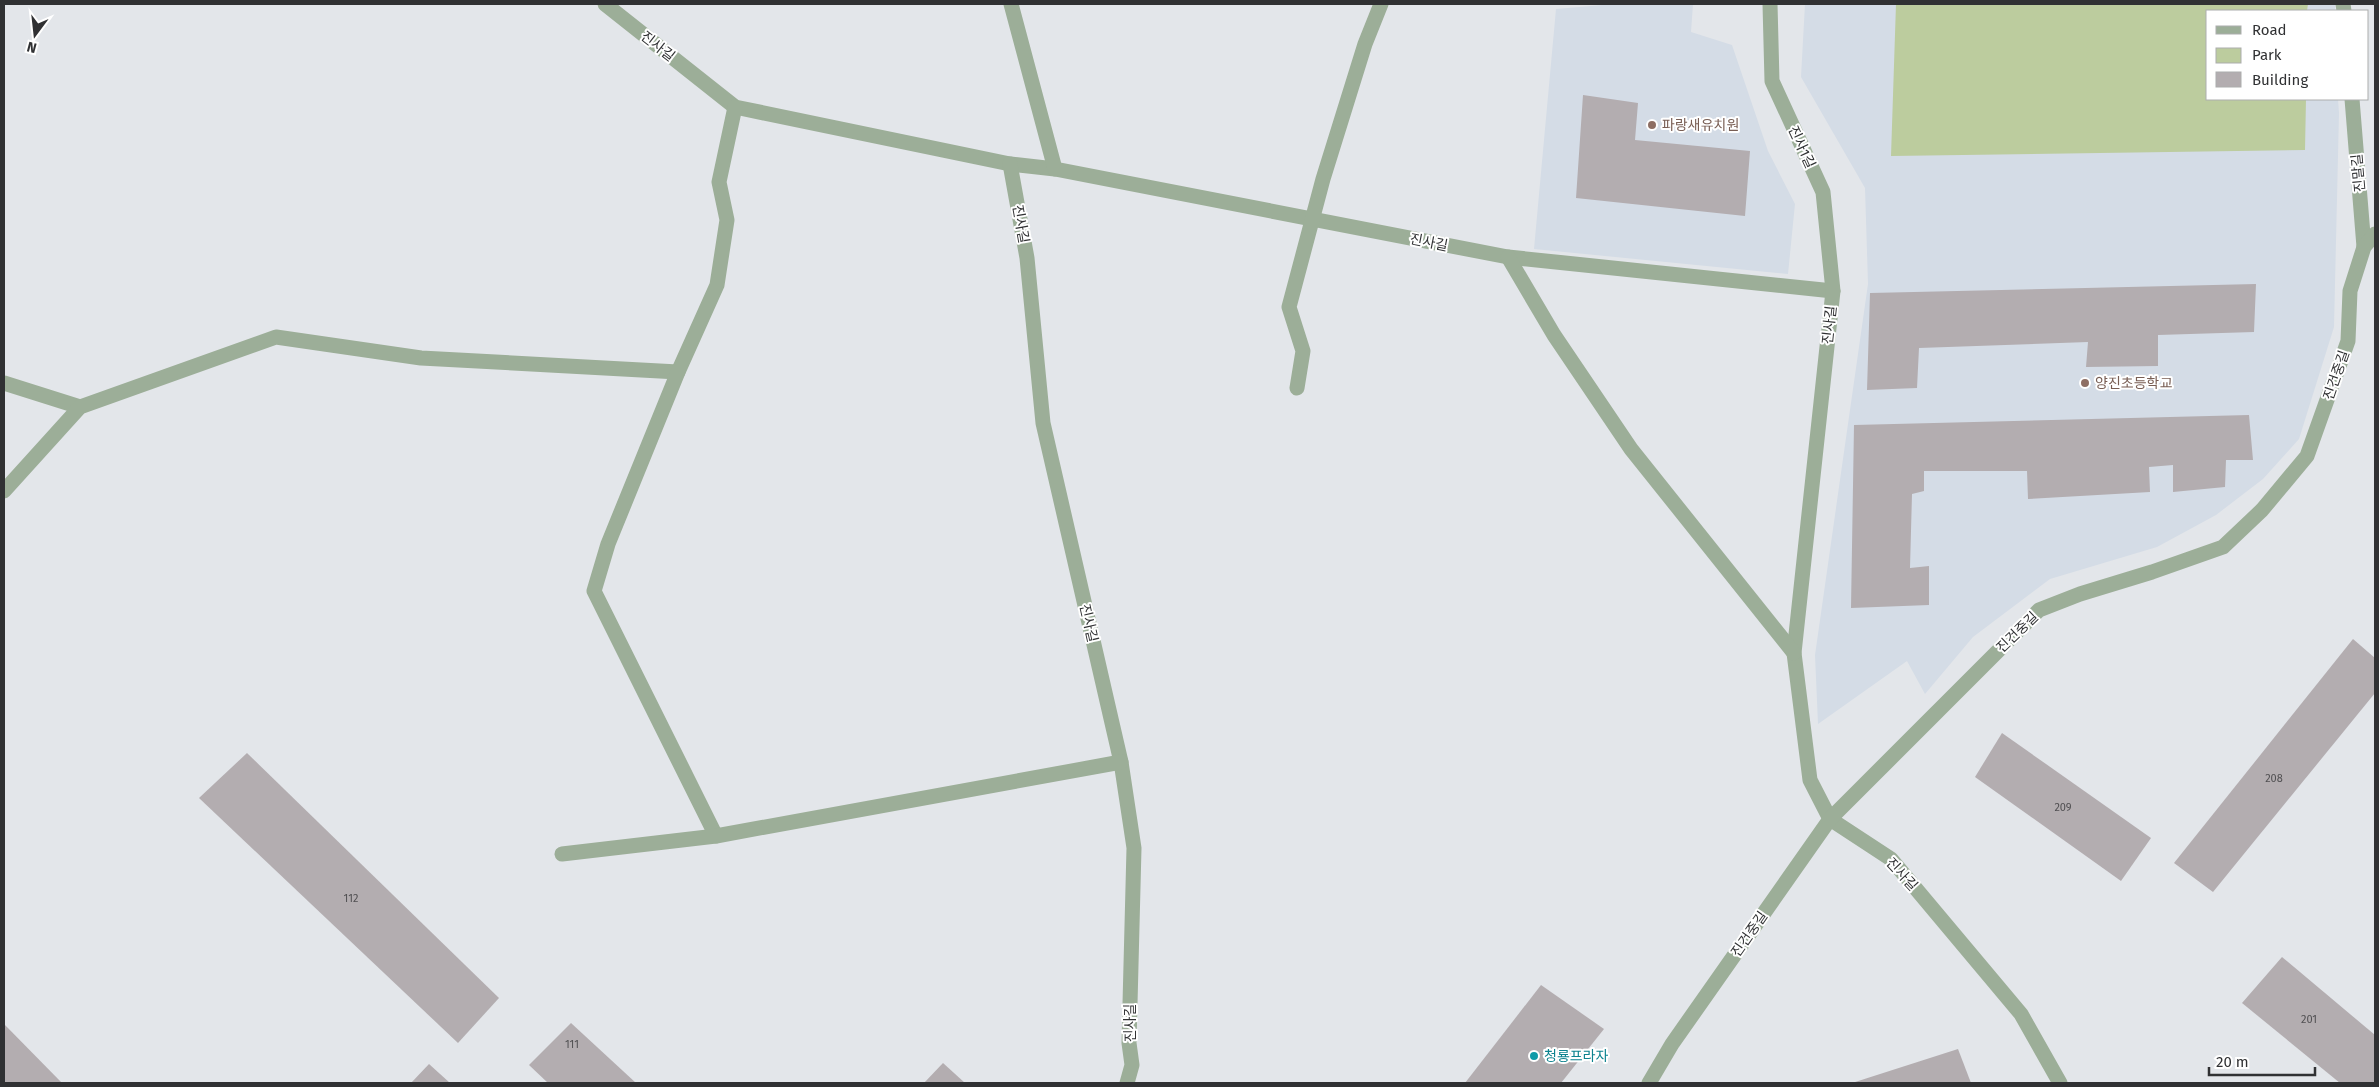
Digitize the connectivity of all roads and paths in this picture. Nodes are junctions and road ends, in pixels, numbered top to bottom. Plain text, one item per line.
1 (605, 4) edge
2 (1011, 4) edge
3 (1381, 4) edge
4 (1770, 4) edge
5 (2352, 100) edge
6 (735, 107) junction
7 (1010, 164) junction
8 (1055, 169) junction
9 (1312, 219) junction
10 (2375, 234) edge
11 (2364, 247) junction
12 (1508, 257) junction
13 (1833, 291) junction
14 (678, 372) junction
15 (4, 382) edge
16 (1297, 388) dead end
17 (80, 407) junction
18 (4, 491) edge
19 (1794, 653) junction
20 (1122, 762) junction
21 (1830, 819) junction
22 (716, 836) junction
23 (562, 854) dead end
24 (1127, 1083) edge
25 (1650, 1083) edge
26 (2060, 1083) edge

1 - 6 street, 진사길
2 - 8 street
3 - 9 street
4 - 13 street, 진사1길
5 - 11 street, 진말길
6 - 7 street, 진사길
6 - 14 street
7 - 8 street, 진사길
7 - 20 street, 진사길
8 - 9 street, 진사길
9 - 12 street, 진사길
9 - 16 street
10 - 11 street, 진건중길
11 - 21 street, 진건중길
12 - 13 street, 진사길
12 - 19 street
13 - 19 street, 진사길
14 - 17 street
14 - 22 street
15 - 17 street
17 - 18 street
19 - 21 street, 진사길
20 - 22 street
20 - 24 street, 진사길
21 - 25 street, 진건중길
21 - 26 street, 진사길
22 - 23 street

